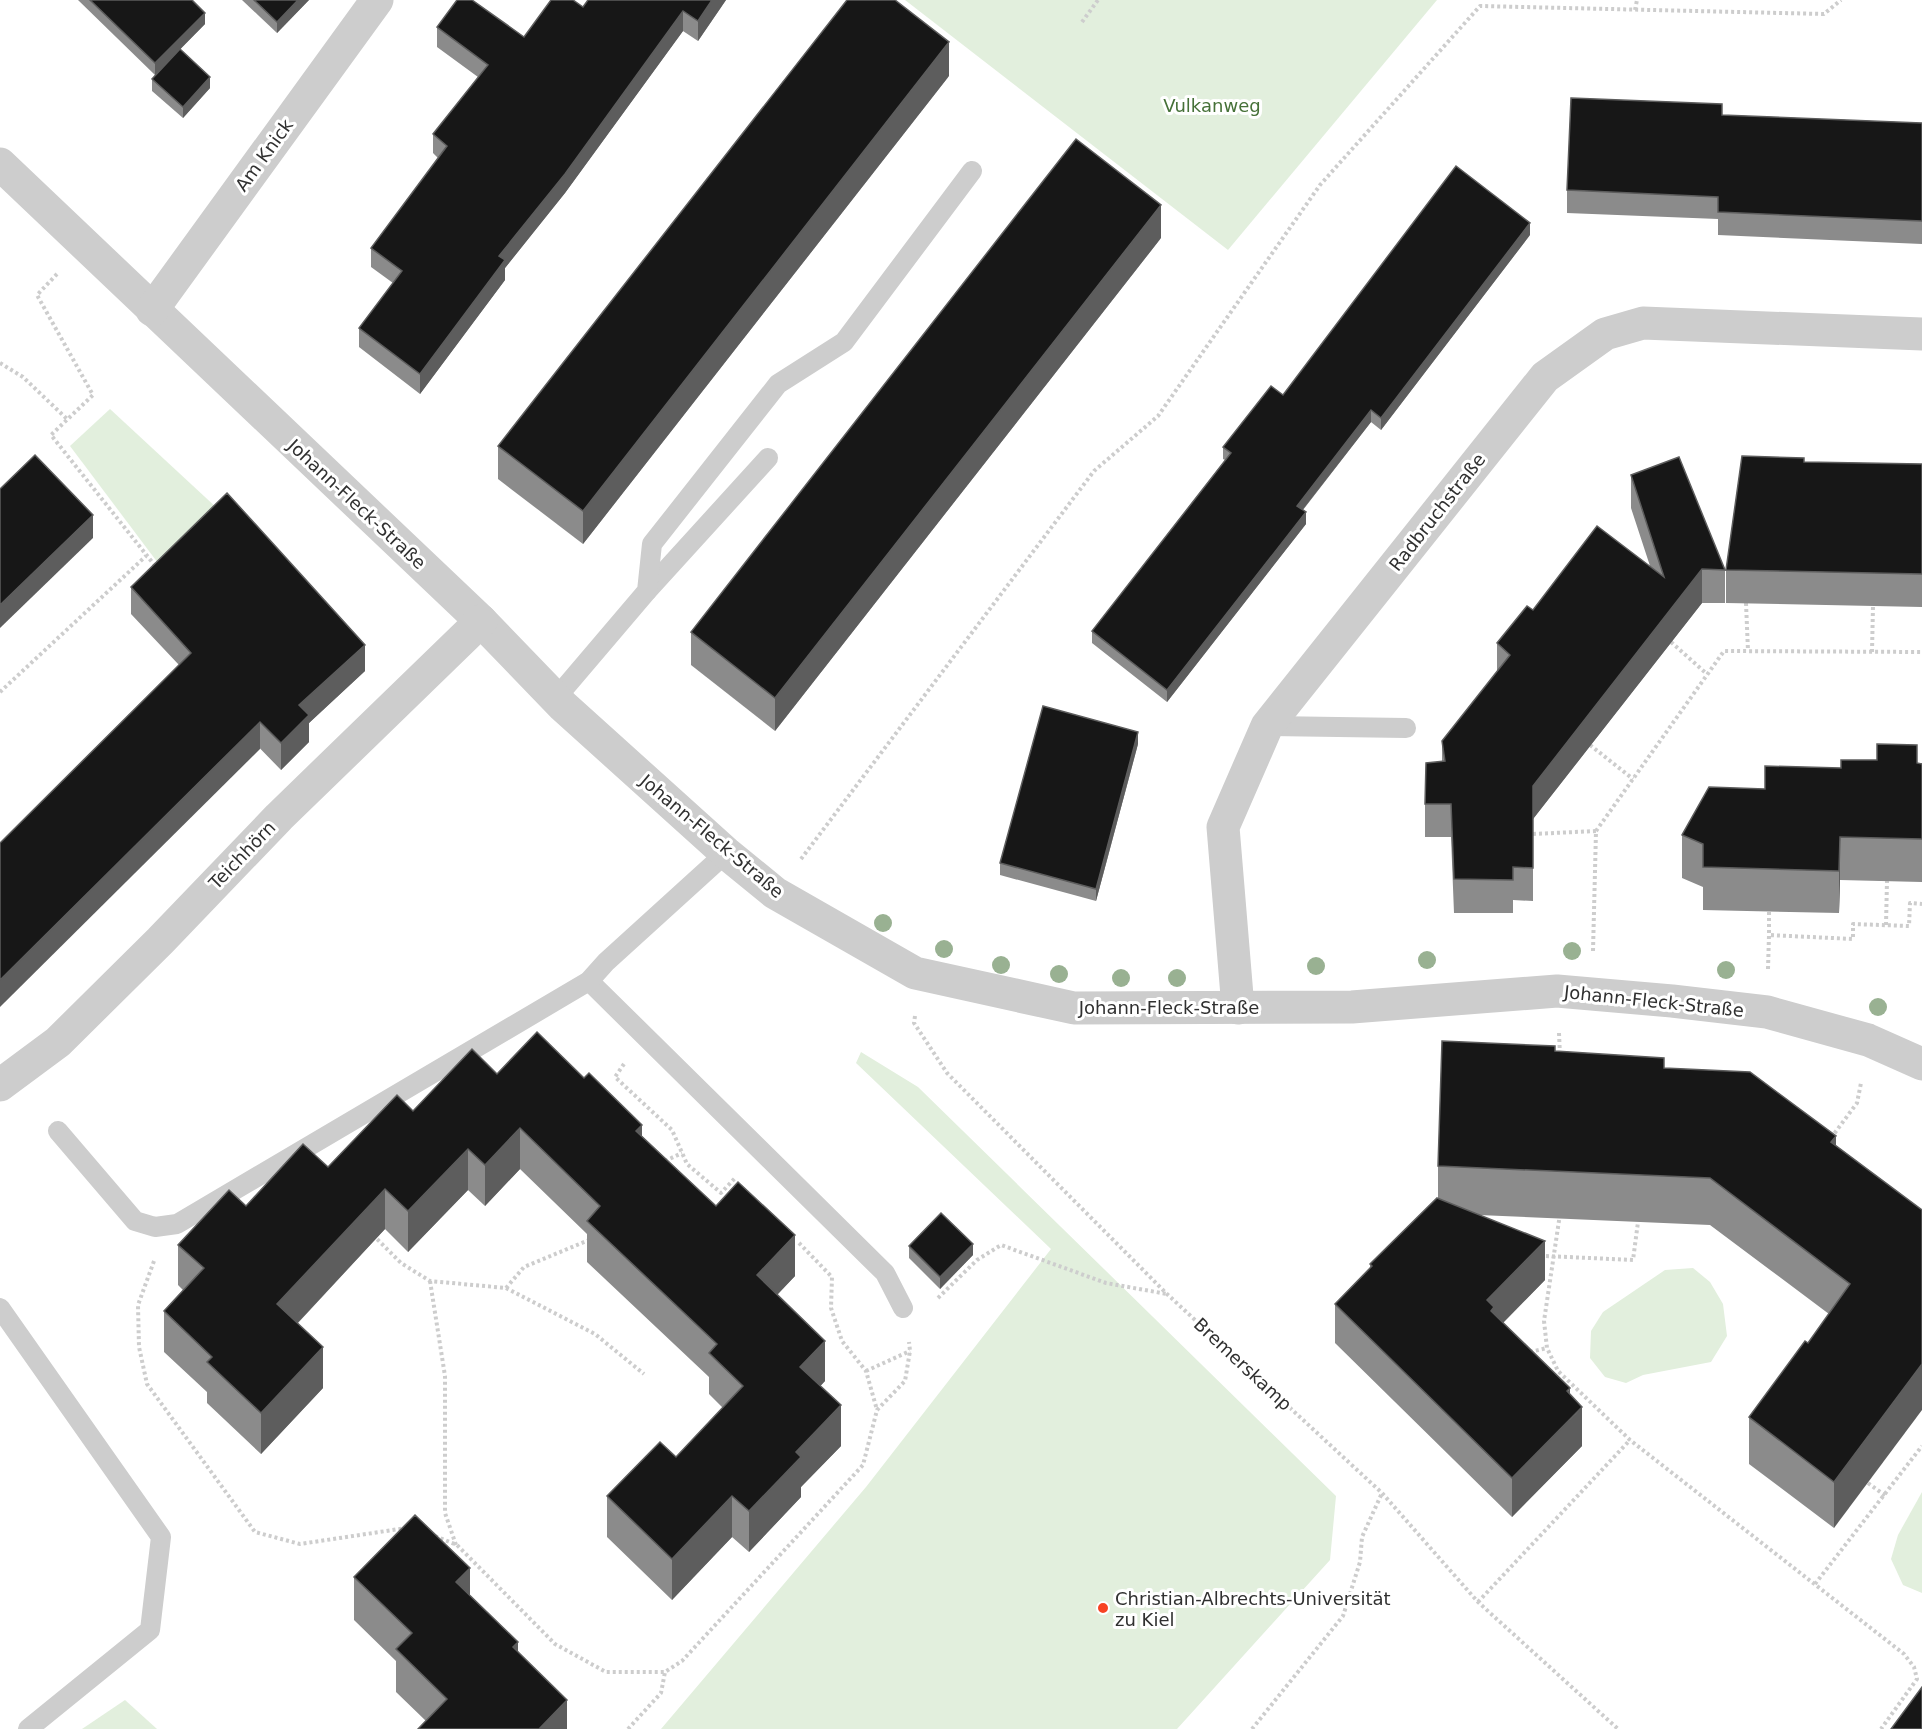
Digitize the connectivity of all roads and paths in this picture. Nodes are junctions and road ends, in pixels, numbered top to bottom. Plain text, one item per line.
1 (377, 0) edge
2 (1098, 0) edge
3 (1637, 0) edge
4 (1841, 0) edge
5 (1635, 10) junction
6 (1082, 22) dead end
7 (0, 164) edge
8 (972, 171) dead end
9 (85, 245) junction
10 (152, 310) junction
11 (1922, 334) edge
12 (0, 363) edge
13 (67, 419) junction
14 (768, 458) dead end
15 (146, 556) junction
16 (166, 568) edge
17 (646, 591) junction
18 (1746, 603) edge
19 (1873, 606) edge
20 (481, 621) junction
21 (1671, 642) edge
22 (1748, 651) junction
23 (1872, 652) junction
24 (1922, 652) edge
25 (1707, 674) junction
26 (0, 692) edge
27 (556, 698) junction
28 (1267, 726) junction
29 (1406, 728) dead end
30 (1590, 745) edge
31 (1633, 779) junction
32 (1596, 831) junction
33 (1533, 834) edge
34 (726, 853) junction
35 (1887, 881) edge
36 (776, 893) junction
37 (1922, 904) edge
38 (1769, 912) edge
39 (1886, 925) junction
40 (1769, 935) junction
41 (915, 973) junction
42 (589, 981) junction
43 (1557, 991) junction
44 (1592, 994) junction
45 (1238, 1008) junction
46 (1767, 1012) junction
47 (643, 1035) junction
48 (1868, 1040) junction
49 (1561, 1062) edge
50 (1922, 1064) edge
51 (0, 1085) edge
52 (58, 1131) dead end
53 (1825, 1146) edge
54 (762, 1151) junction
55 (682, 1153) junction
56 (664, 1161) edge
57 (735, 1179) junction
58 (742, 1186) edge
59 (1562, 1204) edge
60 (1638, 1222) edge
61 (155, 1227) junction
62 (367, 1229) edge
63 (597, 1232) edge
64 (795, 1238) edge
65 (1546, 1256) dead end
66 (1554, 1256) junction
67 (430, 1281) junction
68 (506, 1288) junction
69 (1167, 1294) junction
70 (0, 1308) edge
71 (903, 1308) junction
72 (1547, 1348) junction
73 (910, 1351) junction
74 (1528, 1352) edge
75 (866, 1371) junction
76 (644, 1374) dead end
77 (1567, 1379) junction
78 (1560, 1387) edge
79 (877, 1410) junction
80 (1630, 1440) junction
81 (1922, 1446) edge
82 (1868, 1484) edge
83 (1382, 1493) junction
84 (1886, 1496) junction
85 (417, 1527) edge
86 (427, 1532) edge
87 (457, 1545) junction
88 (1815, 1584) junction
89 (1478, 1602) junction
90 (665, 1672) junction
91 (28, 1729) edge
92 (628, 1729) edge
93 (1252, 1729) edge
94 (1618, 1729) edge
95 (1881, 1729) edge

1 - 10 street, Am Knick
2 - 6 path
3 - 5 path
4 - 5 path
5 - 36 path
7 - 9 street, Johann-Fleck-Straße
8 - 17 lane
9 - 10 street, Johann-Fleck-Straße
9 - 13 path
10 - 20 street, Johann-Fleck-Straße
11 - 28 street, Radbruchstraße
12 - 13 path
13 - 15 path
14 - 17 lane
15 - 16 path
15 - 26 path
17 - 27 lane
18 - 22 path
19 - 23 path
20 - 27 street, Johann-Fleck-Straße
20 - 51 street, Teichhörn
21 - 25 path
22 - 23 path
22 - 25 path
23 - 24 path
25 - 31 path
27 - 34 street, Johann-Fleck-Straße
28 - 29 lane
28 - 45 street, Radbruchstraße
30 - 31 path
31 - 32 path
32 - 33 path
32 - 44 path
34 - 36 street, Johann-Fleck-Straße
34 - 42 lane
35 - 39 path
36 - 41 street, Johann-Fleck-Straße
37 - 39 path
38 - 40 path
39 - 40 path
40 - 46 path
41 - 45 street, Johann-Fleck-Straße
41 - 69 path, Bremerskamp
42 - 47 lane
42 - 61 lane
43 - 44 street, Johann-Fleck-Straße
43 - 45 street, Johann-Fleck-Straße
43 - 49 path
44 - 46 street, Johann-Fleck-Straße
46 - 48 street, Johann-Fleck-Straße
47 - 54 lane
47 - 55 path
48 - 50 street, Johann-Fleck-Straße
48 - 53 path
52 - 61 lane
54 - 57 path
54 - 71 lane
55 - 56 path
55 - 57 path
57 - 58 path
59 - 66 path
60 - 66 path
61 - 85 path
62 - 67 path
63 - 68 path
64 - 75 path
65 - 66 path
66 - 72 path
67 - 68 path
67 - 87 path
68 - 76 path
69 - 71 path
69 - 83 path, Bremerskamp
70 - 91 lane
71 - 73 path
72 - 74 path
72 - 77 path
73 - 75 path
73 - 79 path
75 - 79 path
77 - 78 path
77 - 80 path
79 - 90 path
80 - 88 path
80 - 89 path
81 - 84 path
82 - 84 path
83 - 89 path, Bremerskamp
83 - 93 path
84 - 88 path
86 - 87 path
87 - 90 path
88 - 95 path
89 - 94 path, Bremerskamp
90 - 92 path

